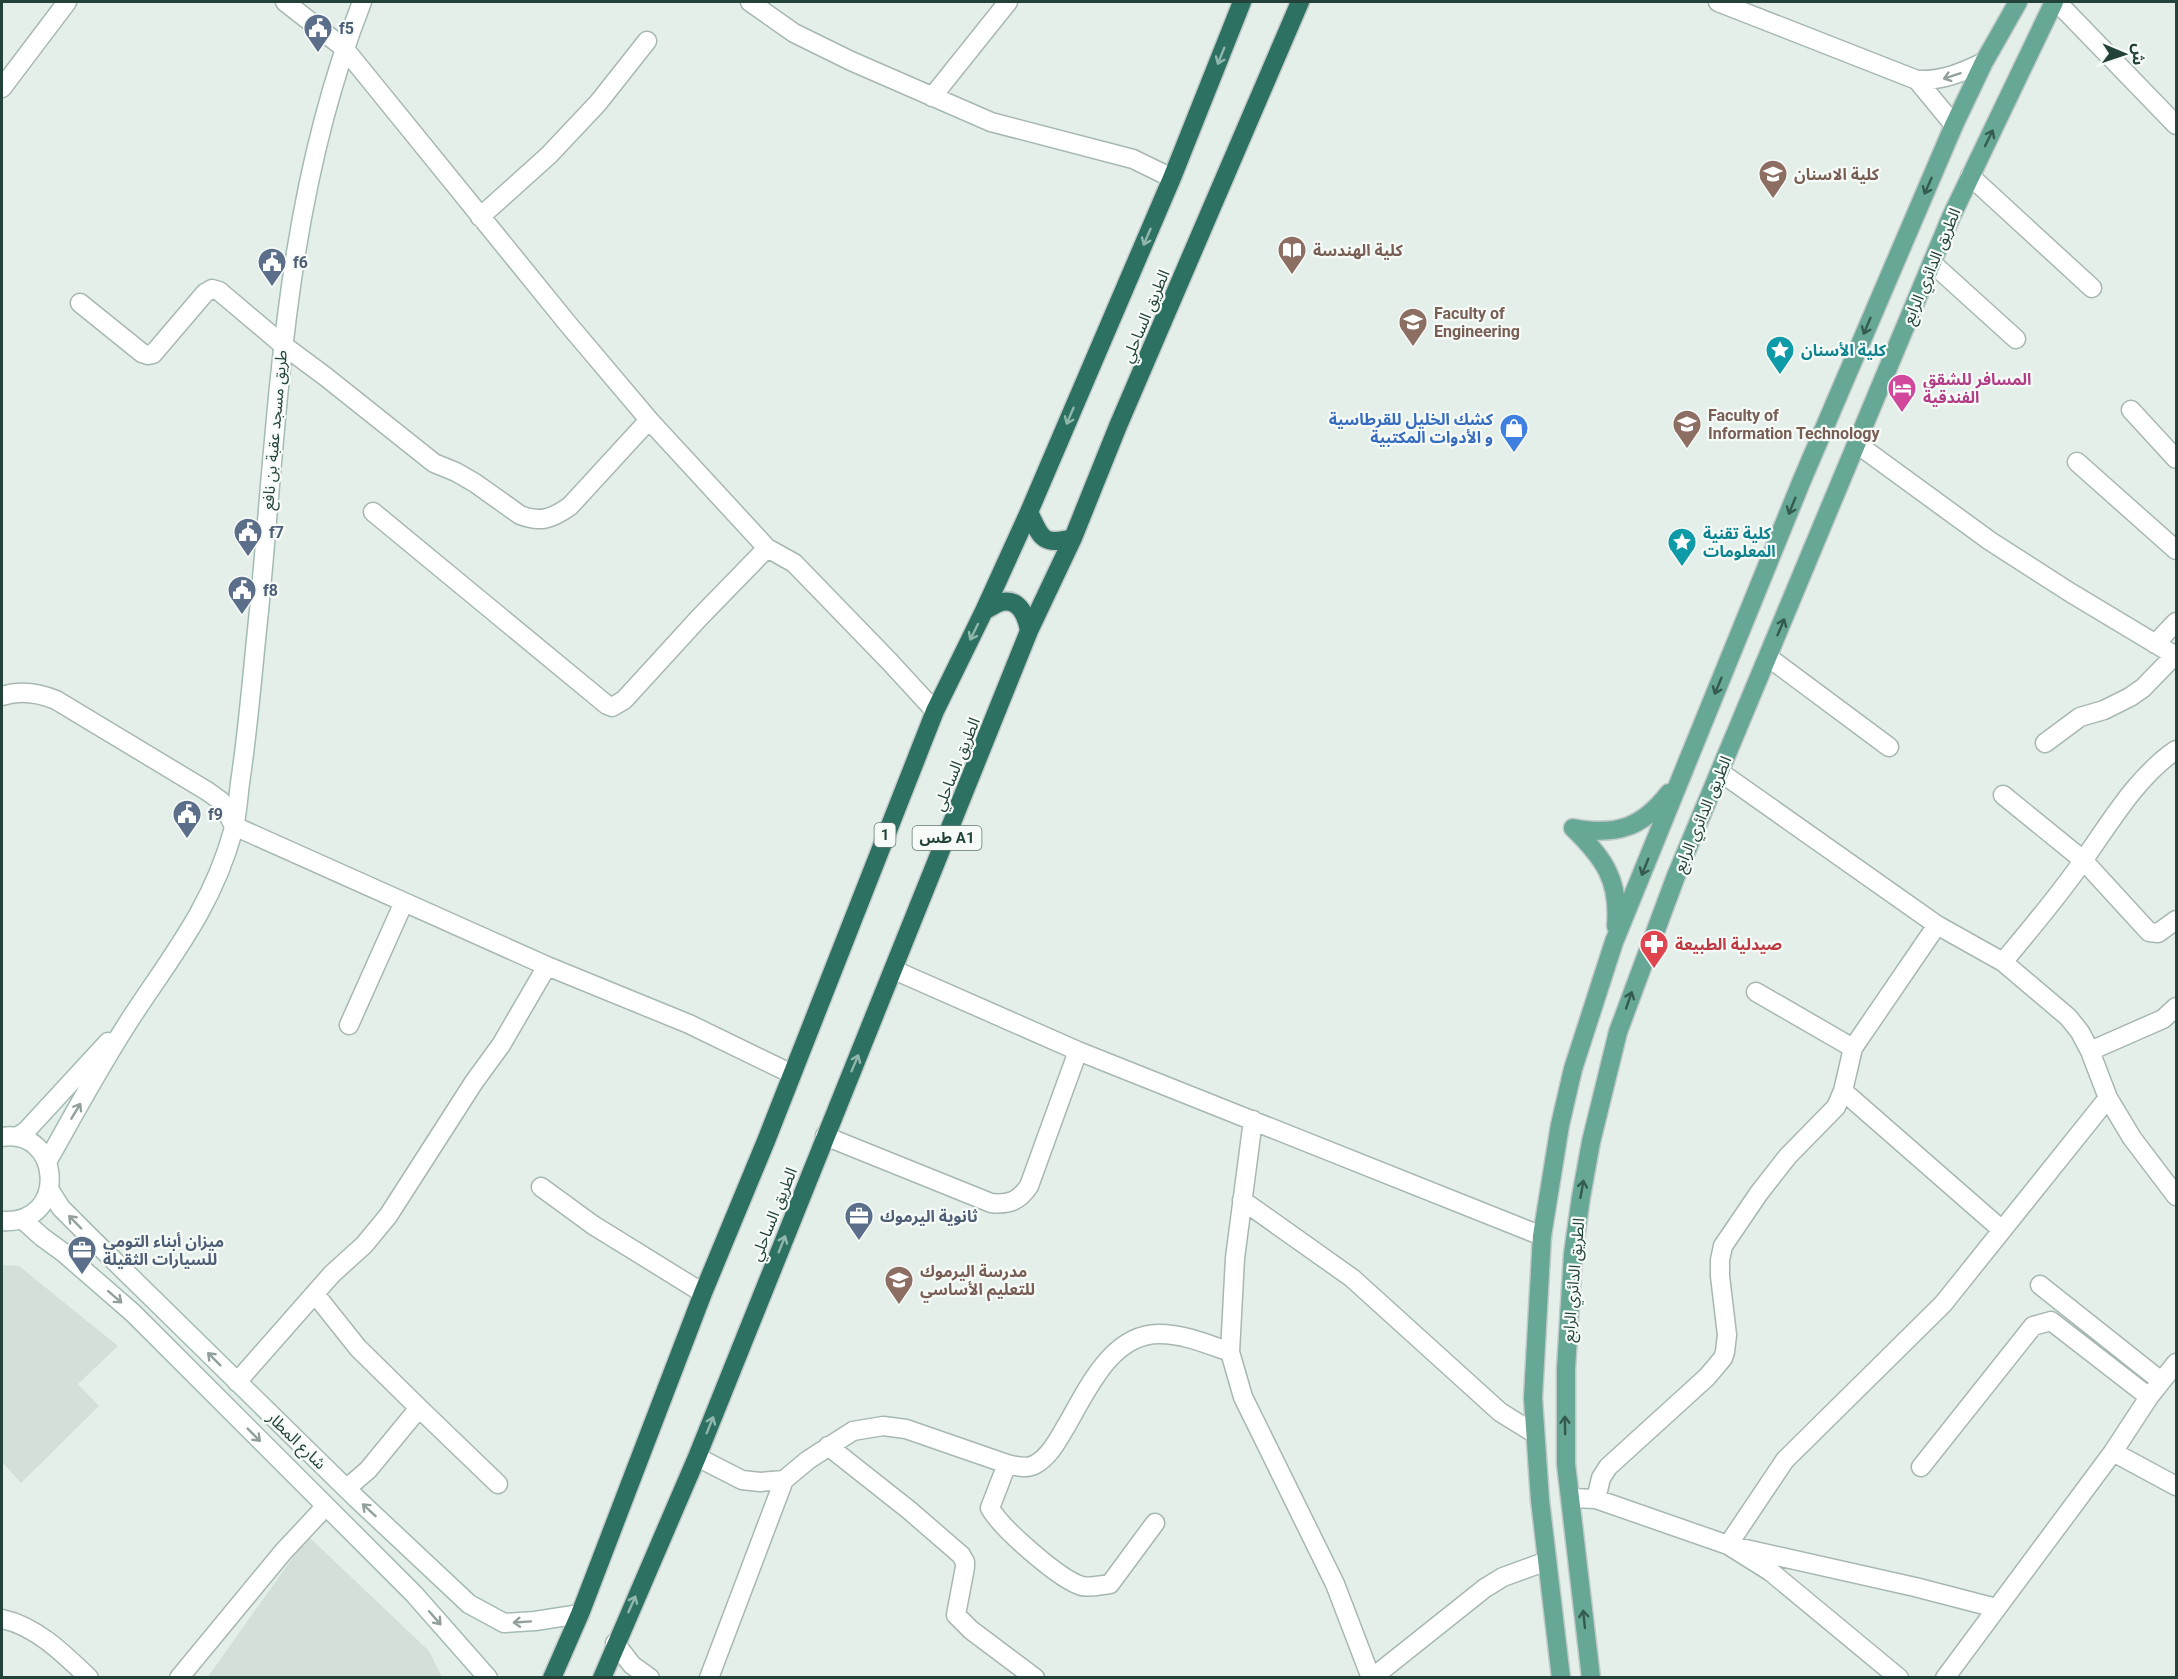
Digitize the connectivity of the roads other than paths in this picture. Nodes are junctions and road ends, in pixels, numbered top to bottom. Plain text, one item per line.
1 (67, 2) edge
2 (285, 2) edge
3 (362, 2) edge
4 (750, 2) edge
5 (1008, 2) edge
6 (1242, 2) edge
7 (1300, 2) edge
8 (1718, 2) edge
9 (2018, 2) edge
10 (2056, 2) edge
11 (647, 42) dead end
12 (344, 48) junction
13 (1984, 62) junction
14 (1917, 80) junction
15 (2, 88) edge
16 (932, 97) junction
17 (1954, 125) junction
18 (2176, 125) edge
19 (1970, 176) junction
20 (1172, 178) junction
21 (480, 217) junction
22 (1932, 263) junction
23 (2092, 288) dead end
24 (80, 303) dead end
25 (2016, 339) dead end
26 (282, 345) junction
27 (2131, 410) dead end
28 (649, 420) junction
29 (1857, 444) junction
30 (2176, 459) edge
31 (2077, 462) dead end
32 (373, 512) dead end
33 (1029, 512) junction
34 (1073, 538) junction
35 (766, 548) junction
36 (2176, 550) edge
37 (984, 610) junction
38 (2176, 622) edge
39 (1029, 631) junction
40 (2155, 644) junction
41 (2176, 656) edge
42 (1768, 657) junction
43 (2, 696) edge
44 (934, 711) junction
45 (2044, 743) dead end
46 (1889, 747) dead end
47 (2176, 750) edge
48 (1720, 772) junction
49 (1679, 780) junction
50 (2003, 795) dead end
51 (234, 826) junction
52 (2083, 860) junction
53 (404, 902) junction
54 (2176, 920) edge
55 (1937, 925) junction
56 (1614, 942) junction
57 (2003, 962) junction
58 (547, 966) junction
59 (894, 970) junction
60 (1756, 993) dead end
61 (2176, 1007) edge
62 (130, 1020) junction
63 (349, 1025) dead end
64 (1853, 1048) junction
65 (1078, 1051) junction
66 (2090, 1051) junction
67 (792, 1074) junction
68 (1843, 1091) junction
69 (2108, 1098) junction
70 (1253, 1120) junction
71 (825, 1136) junction
72 (9, 1137) edge
73 (47, 1162) junction
74 (541, 1187) dead end
75 (50, 1189) junction
76 (2176, 1196) edge
77 (1242, 1200) junction
78 (22, 1219) junction
79 (2, 1221) edge
80 (2002, 1230) junction
81 (1542, 1236) junction
82 (2040, 1285) dead end
83 (703, 1293) junction
84 (315, 1294) junction
85 (1230, 1352) junction
86 (2176, 1363) edge
87 (2161, 1381) junction
88 (237, 1382) junction
89 (2149, 1397) junction
90 (419, 1408) junction
91 (1534, 1433) junction
92 (828, 1446) junction
93 (2114, 1452) junction
94 (697, 1457) junction
95 (1006, 1464) junction
96 (1921, 1467) dead end
97 (784, 1480) junction
98 (498, 1484) dead end
99 (2176, 1486) edge
100 (346, 1488) junction
101 (1571, 1498) junction
102 (1596, 1499) junction
103 (325, 1507) junction
104 (1155, 1523) dead end
105 (1728, 1545) junction
106 (1547, 1561) junction
107 (436, 1571) junction
108 (414, 1594) junction
109 (1996, 1608) junction
110 (580, 1614) junction
111 (2, 1619) edge
112 (615, 1643) junction
113 (89, 1677) edge
114 (179, 1677) edge
115 (488, 1677) edge
116 (552, 1677) edge
117 (602, 1677) edge
118 (650, 1677) edge
119 (709, 1677) edge
120 (1035, 1677) edge
121 (1372, 1677) edge
122 (1561, 1677) edge
123 (1591, 1677) edge
124 (1899, 1677) edge
125 (1944, 1677) edge

1 - 15 street
2 - 12 street
3 - 12 street, طريق مسجد عقبة بن نافع
4 - 16 street
5 - 16 street
6 -> 20 highway, الطريق الساحلي / 1
7 - 34 highway, الطريق الساحلي / طس A1
8 - 14 street
9 - 13 main road, الطريق الدائري الرابع
10 - 18 street
19 -> 10 main road, الطريق الدائري الرابع
11 - 21 street
12 - 21 street
12 - 26 street, طريق مسجد عقبة بن نافع
13 -> 14 street
13 - 17 main road, الطريق الدائري الرابع
14 - 17 street
16 - 20 street
17 -> 49 main road, الطريق الدائري الرابع
19 - 22 main road, الطريق الدائري الرابع
19 - 23 street
20 -> 33 highway, الطريق الساحلي / 1
21 - 28 street
22 - 25 street
22 - 29 main road, الطريق الدائري الرابع
24 - 26 street
26 - 28 street
26 - 51 street, طريق مسجد عقبة بن نافع
27 - 30 street
28 - 35 street
29 - 40 street
42 -> 29 main road, الطريق الدائري الرابع
31 - 36 street
32 - 35 street
33 - 34 highway
33 - 37 highway, الطريق الساحلي / 1
34 - 39 highway, الطريق الساحلي / طس A1
35 - 44 street
37 - 39 highway
37 -> 44 highway, الطريق الساحلي / 1
38 - 40 street
39 - 59 highway, الطريق الساحلي / طس A1
40 - 41 street
41 - 45 street
42 - 46 street
42 - 48 main road, الطريق الدائري الرابع
43 - 51 street
44 - 67 highway, الطريق الساحلي / 1
47 - 52 street
48 - 55 street
101 -> 48 main road, الطريق الدائري الرابع
49 -> 56 main road, الطريق الدائري الرابع
49 - 56 main road
50 - 52 street
51 - 53 street
51 - 62 street, طريق مسجد عقبة بن نافع
52 - 54 street
52 - 57 street
53 - 58 street
53 - 63 street
55 - 57 street
55 - 64 street
56 - 81 main road, الطريق الدائري الرابع
57 - 66 street
58 - 67 street
58 - 84 street
59 - 65 street
71 -> 59 highway, الطريق الساحلي / طس A1
60 - 64 street
61 - 66 street
62 - 72 street, طريق مسجد عقبة بن نافع
73 -> 62 street, طريق مسجد عقبة بن نافع
64 - 68 street
65 - 70 street
65 - 71 street
66 - 69 street
67 - 83 highway, الطريق الساحلي / 1
68 - 80 street
68 - 102 street
69 - 76 street
69 - 80 street
70 - 77 street
70 - 81 street
94 -> 71 highway, الطريق الساحلي / طس A1
72 - 73 street
73 - 75 street
74 - 83 street
75 - 78 street
88 -> 75 street, شارع المطار
77 - 85 street
77 - 91 street
78 - 79 street
78 -> 103 street, شارع المطار
80 - 105 street
81 - 91 main road, الطريق الدائري الرابع
82 - 87 street
83 - 110 highway, الطريق الساحلي / 1
84 - 88 street
84 - 90 street
85 - 95 street
85 - 121 street
86 - 87 street
87 - 89 street
88 - 100 street, شارع المطار
89 - 93 street
89 - 96 street
90 - 98 street
90 - 100 street
91 - 106 main road, الطريق الدائري الرابع
92 - 95 street
92 - 97 street
92 - 120 street
93 - 99 street
93 - 109 street
94 - 97 street
112 -> 94 highway, الطريق الساحلي / طس A1
95 - 104 street
97 - 119 street
107 -> 100 street, شارع المطار
101 - 102 street
123 -> 101 main road, الطريق الدائري الرابع
102 - 105 street
103 - 108 street, شارع المطار
103 - 114 street
105 - 109 street
105 - 124 street
106 - 121 street
106 - 122 main road, الطريق الدائري الرابع
107 - 108 street
110 -> 107 street, شارع المطار
108 -> 115 street, شارع المطار
109 - 125 street
110 - 116 highway, الطريق الساحلي / 1
111 - 113 street
112 - 117 highway, الطريق الساحلي / طس A1
112 - 118 street

